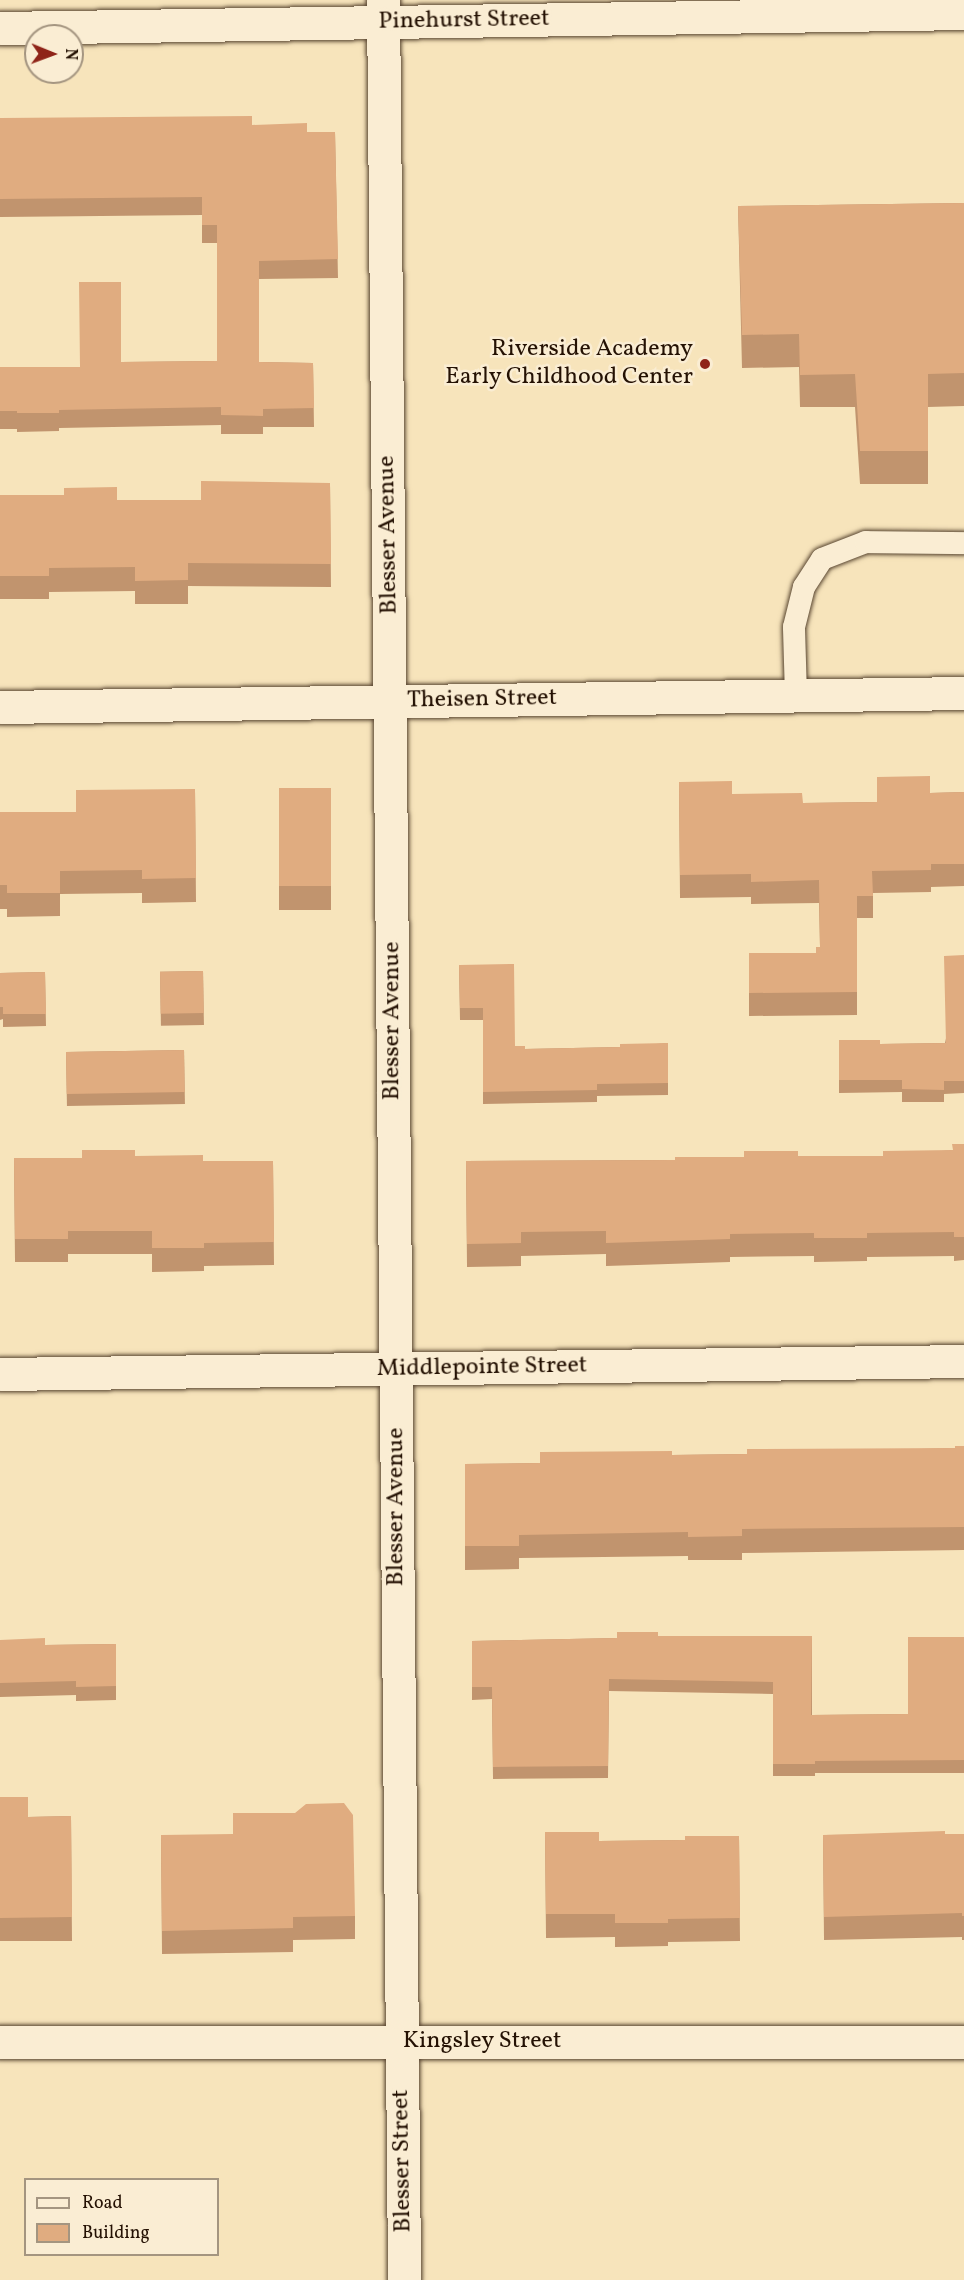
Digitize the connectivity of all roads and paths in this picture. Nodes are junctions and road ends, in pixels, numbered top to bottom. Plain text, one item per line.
1 (383, 11) edge
2 (964, 13) edge
3 (0, 28) edge
4 (964, 543) edge
5 (964, 693) edge
6 (796, 696) junction
7 (391, 701) junction
8 (0, 707) edge
9 (964, 1360) edge
10 (396, 1369) junction
11 (0, 1374) edge
12 (0, 2042) edge
13 (402, 2042) junction
14 (964, 2042) edge
15 (404, 2280) edge

1 - 2 street, Pinehurst Street
1 - 3 street, Pinehurst Street
1 - 7 street, Blesser Avenue
4 - 6 lane
5 - 6 street, Theisen Street
6 - 7 street, Theisen Street
7 - 8 street, Theisen Street
7 - 10 street, Blesser Avenue
9 - 10 street, Middlepointe Street
10 - 11 street, Middlepointe Street
10 - 13 street, Blesser Avenue
12 - 13 street, Kingsley Street
13 - 14 street, Kingsley Street
13 - 15 street, Blesser Street

